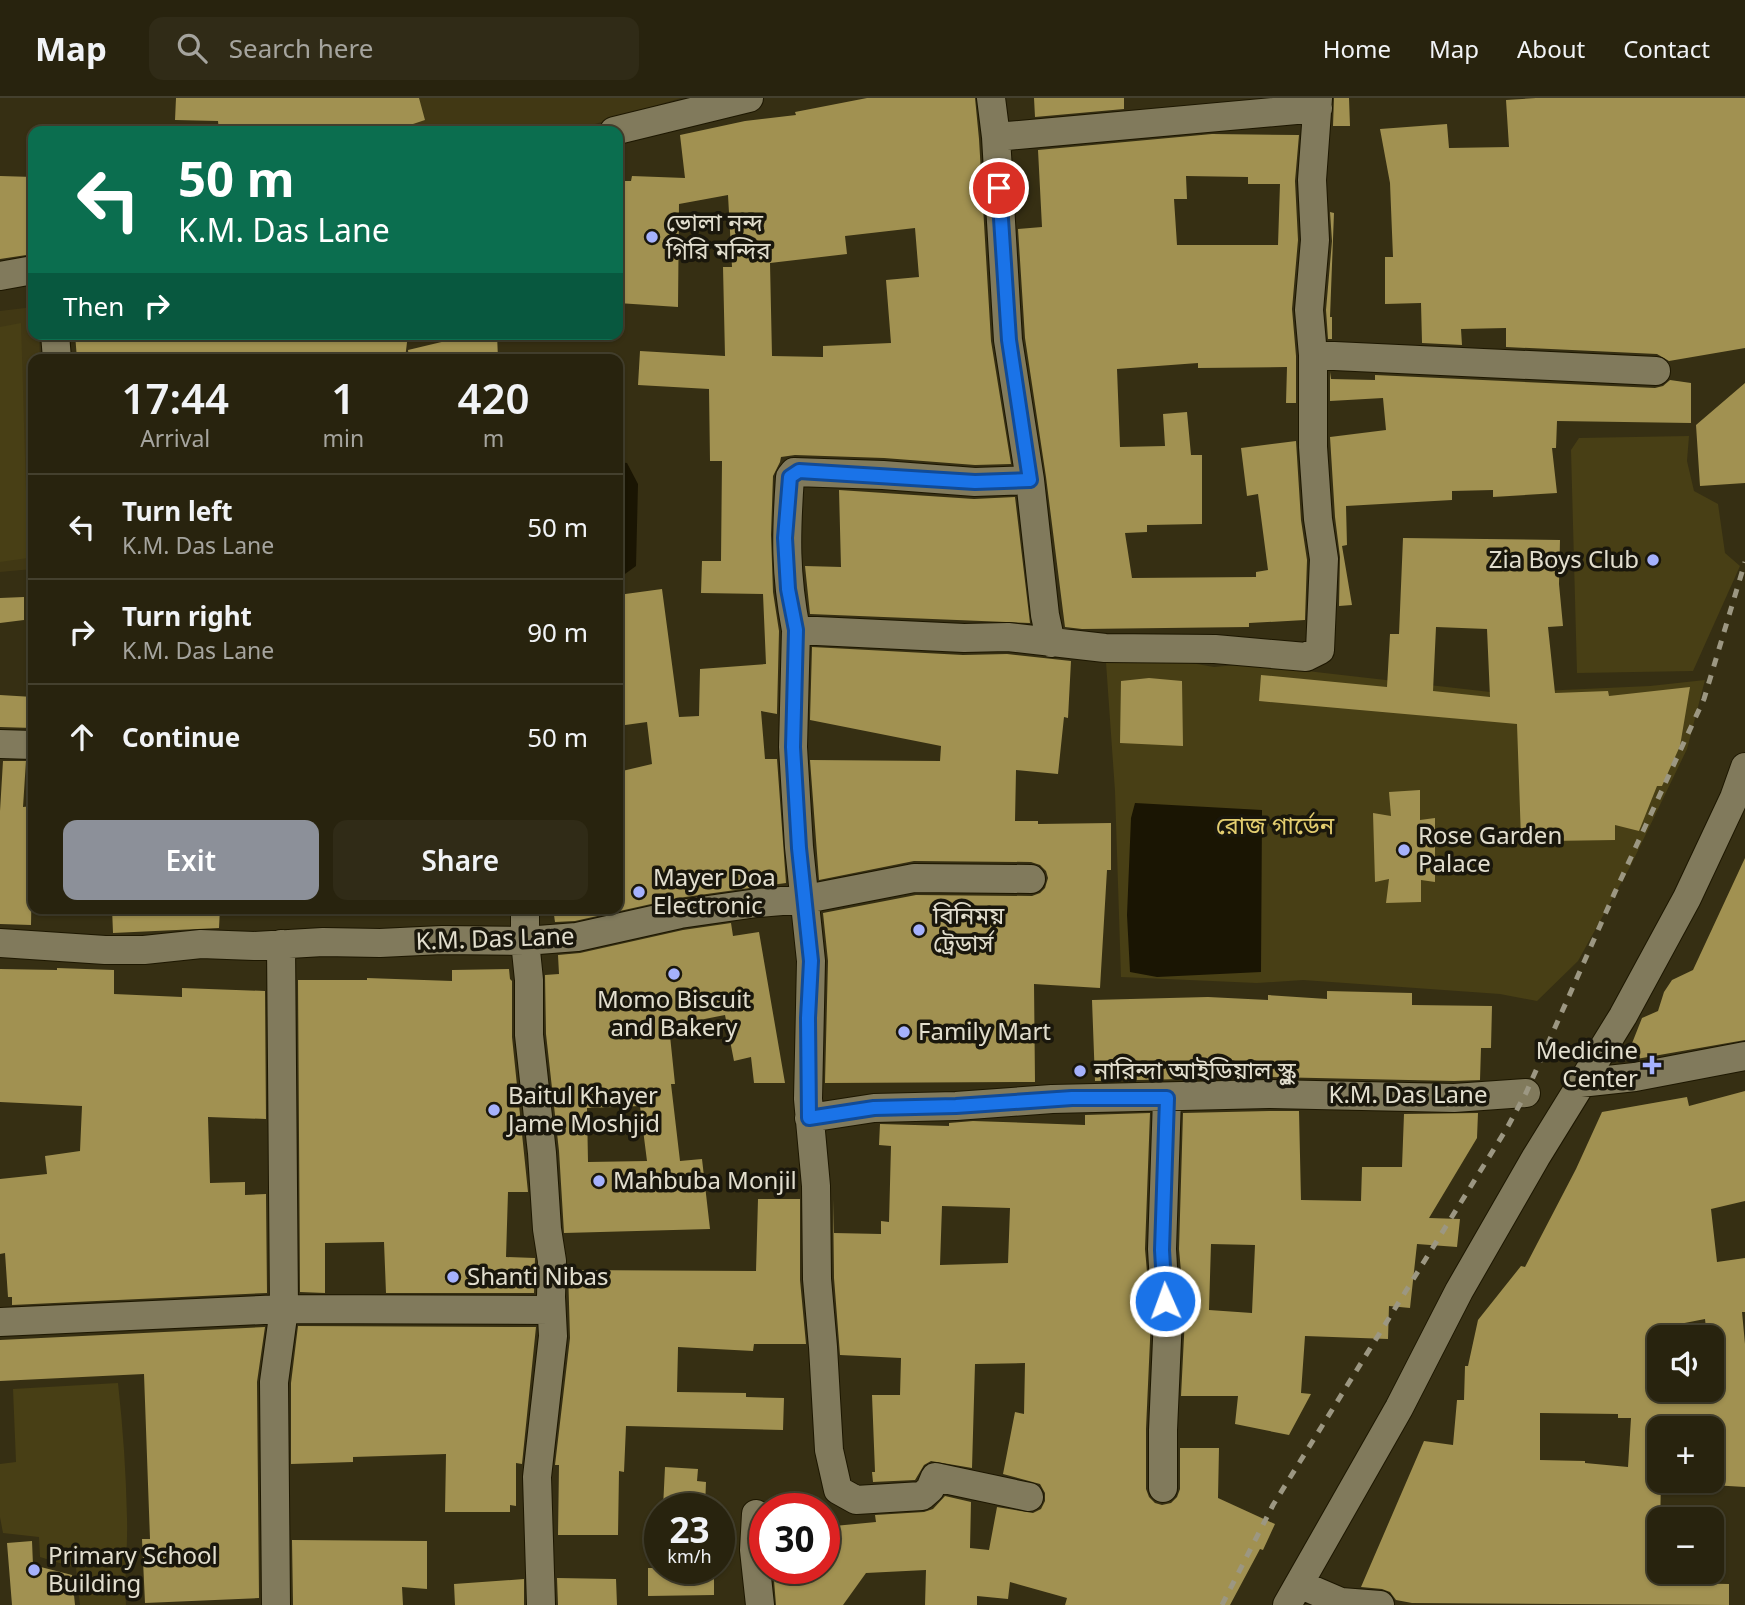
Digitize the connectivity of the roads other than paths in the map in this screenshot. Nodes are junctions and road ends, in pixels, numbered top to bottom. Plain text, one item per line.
1 (750, 98) edge
2 (991, 98) edge
3 (1318, 103) edge
4 (623, 129) edge
5 (996, 137) junction
6 (28, 271) edge
7 (0, 276) edge
8 (1313, 355) junction
9 (1656, 371) dead end
10 (1030, 480) junction
11 (796, 630) junction
12 (1051, 643) junction
13 (0, 744) edge
14 (28, 745) edge
15 (1745, 767) edge
16 (1740, 799) edge
17 (1031, 878) dead end
18 (806, 899) junction
19 (526, 914) edge
20 (525, 941) junction
21 (0, 943) edge
22 (281, 944) junction
23 (1745, 1056) edge
24 (1580, 1083) junction
25 (1527, 1093) dead end
26 (1167, 1098) junction
27 (809, 1118) junction
28 (284, 1309) junction
29 (551, 1310) junction
30 (0, 1322) edge
31 (1163, 1489) dead end
32 (1029, 1497) dead end
33 (758, 1584) edge
34 (1293, 1594) edge
35 (276, 1605) edge
36 (541, 1605) edge
37 (760, 1605) edge
38 (1380, 1605) edge

1 - 4 street
2 - 5 street
3 - 5 street
3 - 8 street
5 - 10 street
6 - 7 street
8 - 9 street
8 - 12 street
10 - 11 street
10 - 12 street
11 - 12 street
11 - 18 street
13 - 14 street
15 - 16 street
16 - 24 street
17 - 18 street, K.M. Das Lane
18 - 20 street, K.M. Das Lane
18 - 27 street
19 - 20 street
20 - 22 street, K.M. Das Lane
20 - 29 street
21 - 22 street, K.M. Das Lane
22 - 28 street
23 - 24 street
24 - 34 street
25 - 26 street, K.M. Das Lane
26 - 27 street, K.M. Das Lane
26 - 31 street
27 - 32 street
28 - 29 street
28 - 30 street
28 - 35 street
29 - 36 street
33 - 37 street
34 - 38 street

